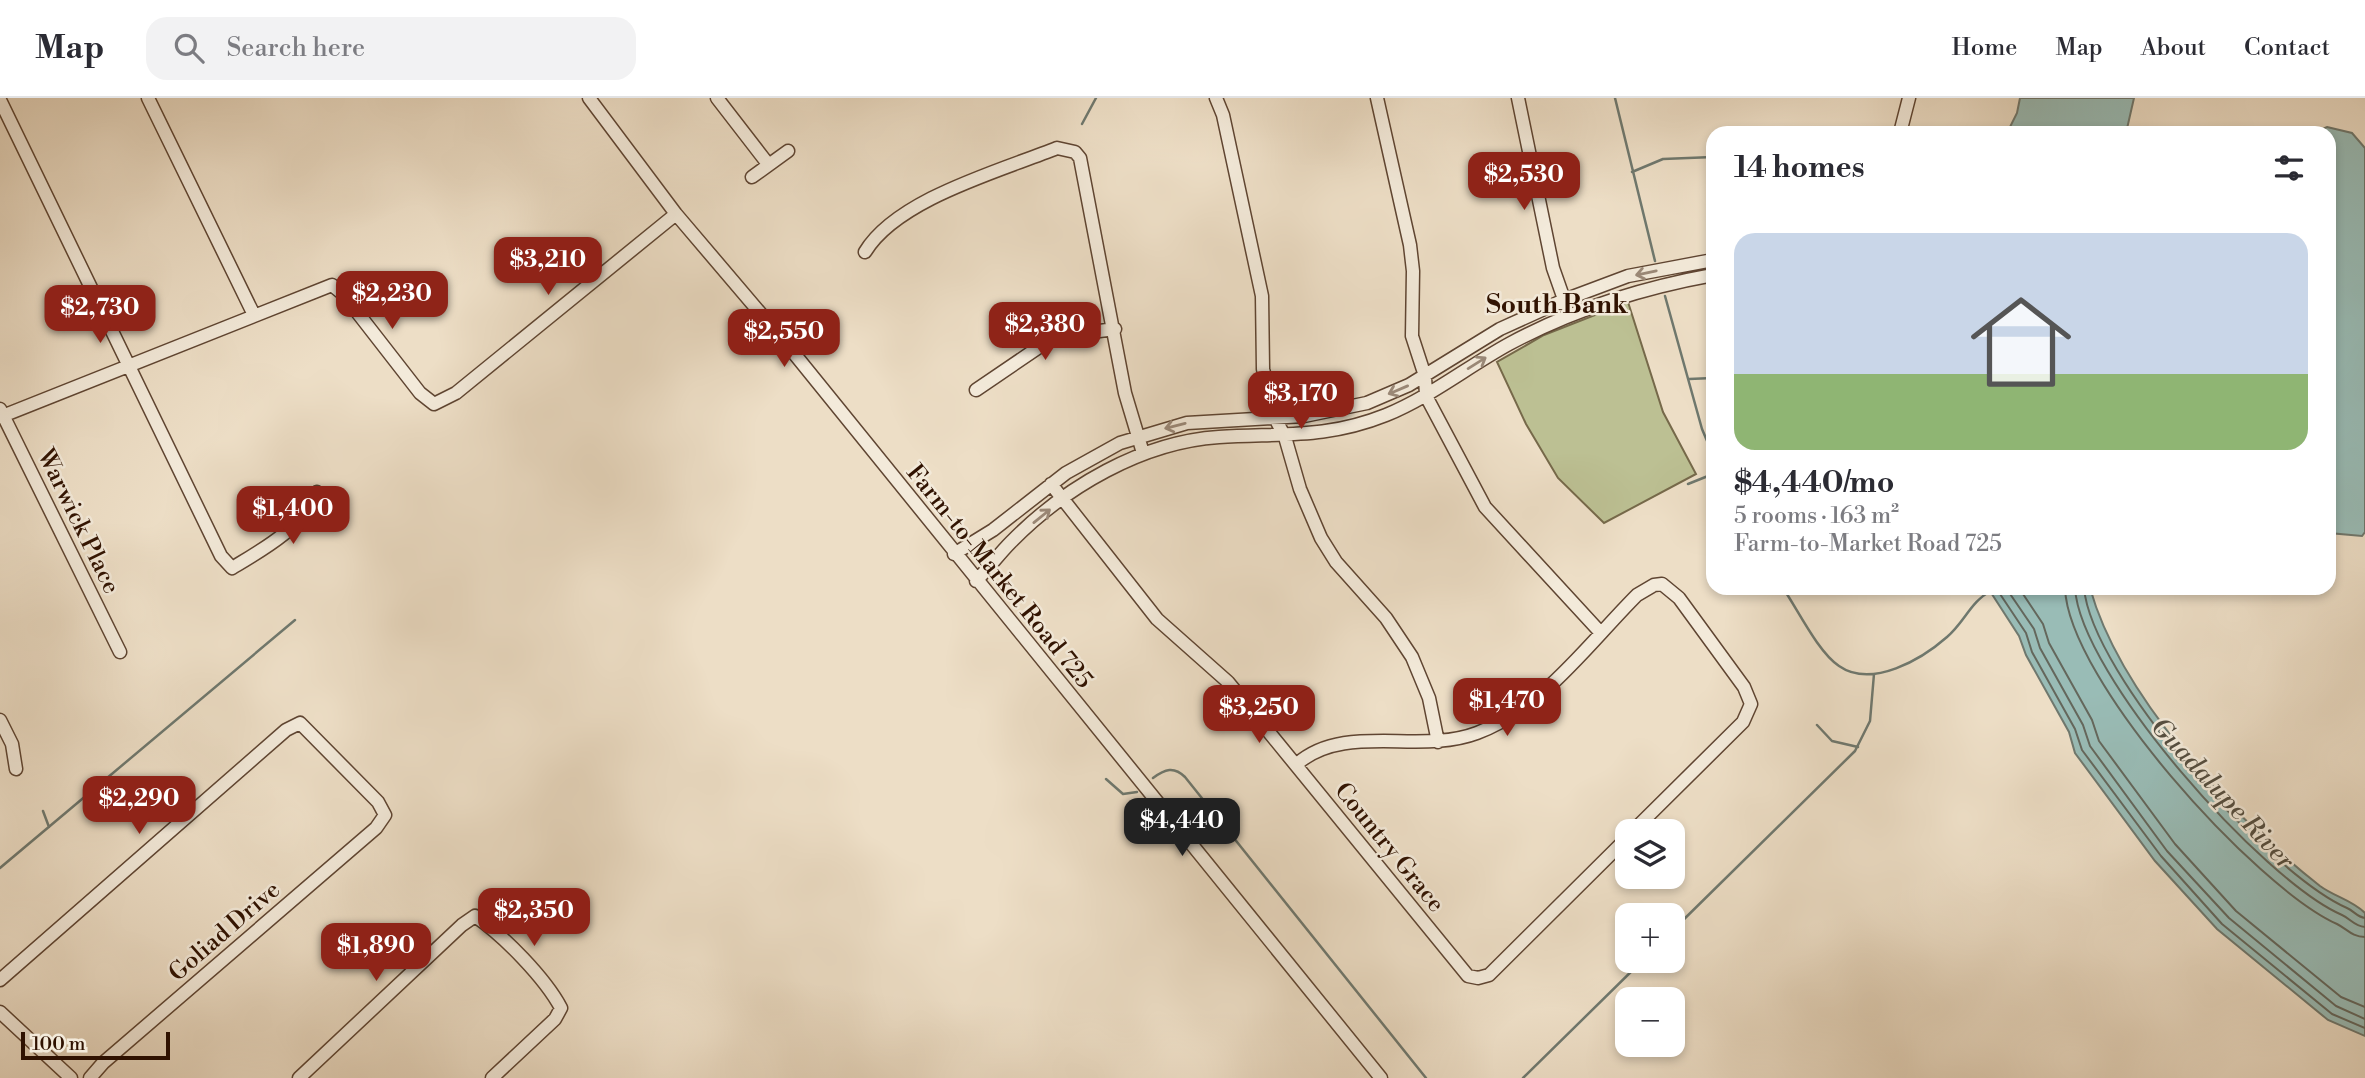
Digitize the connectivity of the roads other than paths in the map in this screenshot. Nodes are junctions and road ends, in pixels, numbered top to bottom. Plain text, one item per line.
1 (148, 98) edge
2 (589, 98) edge
3 (718, 98) edge
4 (1216, 98) edge
5 (1377, 98) edge
6 (1518, 98) edge
7 (1909, 98) edge
8 (0, 100) edge
9 (1902, 126) edge
10 (788, 150) dead end
11 (768, 164) junction
12 (752, 177) dead end
13 (676, 214) junction
14 (865, 252) dead end
15 (1706, 261) edge
16 (1706, 276) edge
17 (1564, 300) junction
18 (254, 315) junction
19 (1570, 315) junction
20 (1115, 328) junction
21 (128, 367) junction
22 (1425, 376) junction
23 (976, 390) dead end
24 (1426, 396) junction
25 (1, 414) edge
26 (1275, 418) junction
27 (1137, 437) junction
28 (1285, 437) junction
29 (1143, 453) junction
30 (1051, 484) junction
31 (317, 492) dead end
32 (1063, 499) junction
33 (993, 530) junction
34 (1007, 547) junction
35 (954, 554) junction
36 (976, 581) junction
37 (1600, 632) junction
38 (120, 652) dead end
39 (0, 720) edge
40 (1438, 742) junction
41 (1297, 764) junction
42 (16, 769) dead end
43 (1645, 819) edge
44 (1615, 850) edge
45 (0, 980) edge
46 (0, 1012) edge
47 (71, 1078) edge
48 (90, 1078) edge
49 (299, 1078) edge
50 (492, 1078) edge
51 (1381, 1078) edge

1 - 18 street
2 - 13 street, Farm-to-Market Road 725
3 - 11 street
4 - 26 street
5 - 22 street
6 - 17 street
7 - 9 street
8 - 21 street
10 - 11 street
11 - 12 street
13 - 18 street
13 - 35 street, Farm-to-Market Road 725
14 - 20 street
15 -> 17 street
16 - 19 street
17 - 19 street
17 - 22 street
18 - 21 street
24 -> 19 street
20 - 23 street
20 - 27 street
21 - 25 street
21 - 31 street
22 - 24 street
22 -> 26 street
24 - 28 street
24 - 37 street
25 - 38 street, Warwick Place
26 -> 27 street
26 - 28 street
27 - 29 street
27 - 30 street
28 - 29 street
28 - 40 street
29 - 32 street
30 - 32 street, Country Grace
30 - 33 street
34 -> 32 street
32 - 41 street, Country Grace
33 - 34 street
33 - 35 street
34 - 36 street
35 - 36 street, Farm-to-Market Road 725
36 - 51 street, Farm-to-Market Road 725
37 - 40 street
37 - 43 street
39 - 42 street
40 - 41 street
41 - 44 street, Country Grace
45 - 48 street, Goliad Drive
46 - 47 street
49 - 50 street

